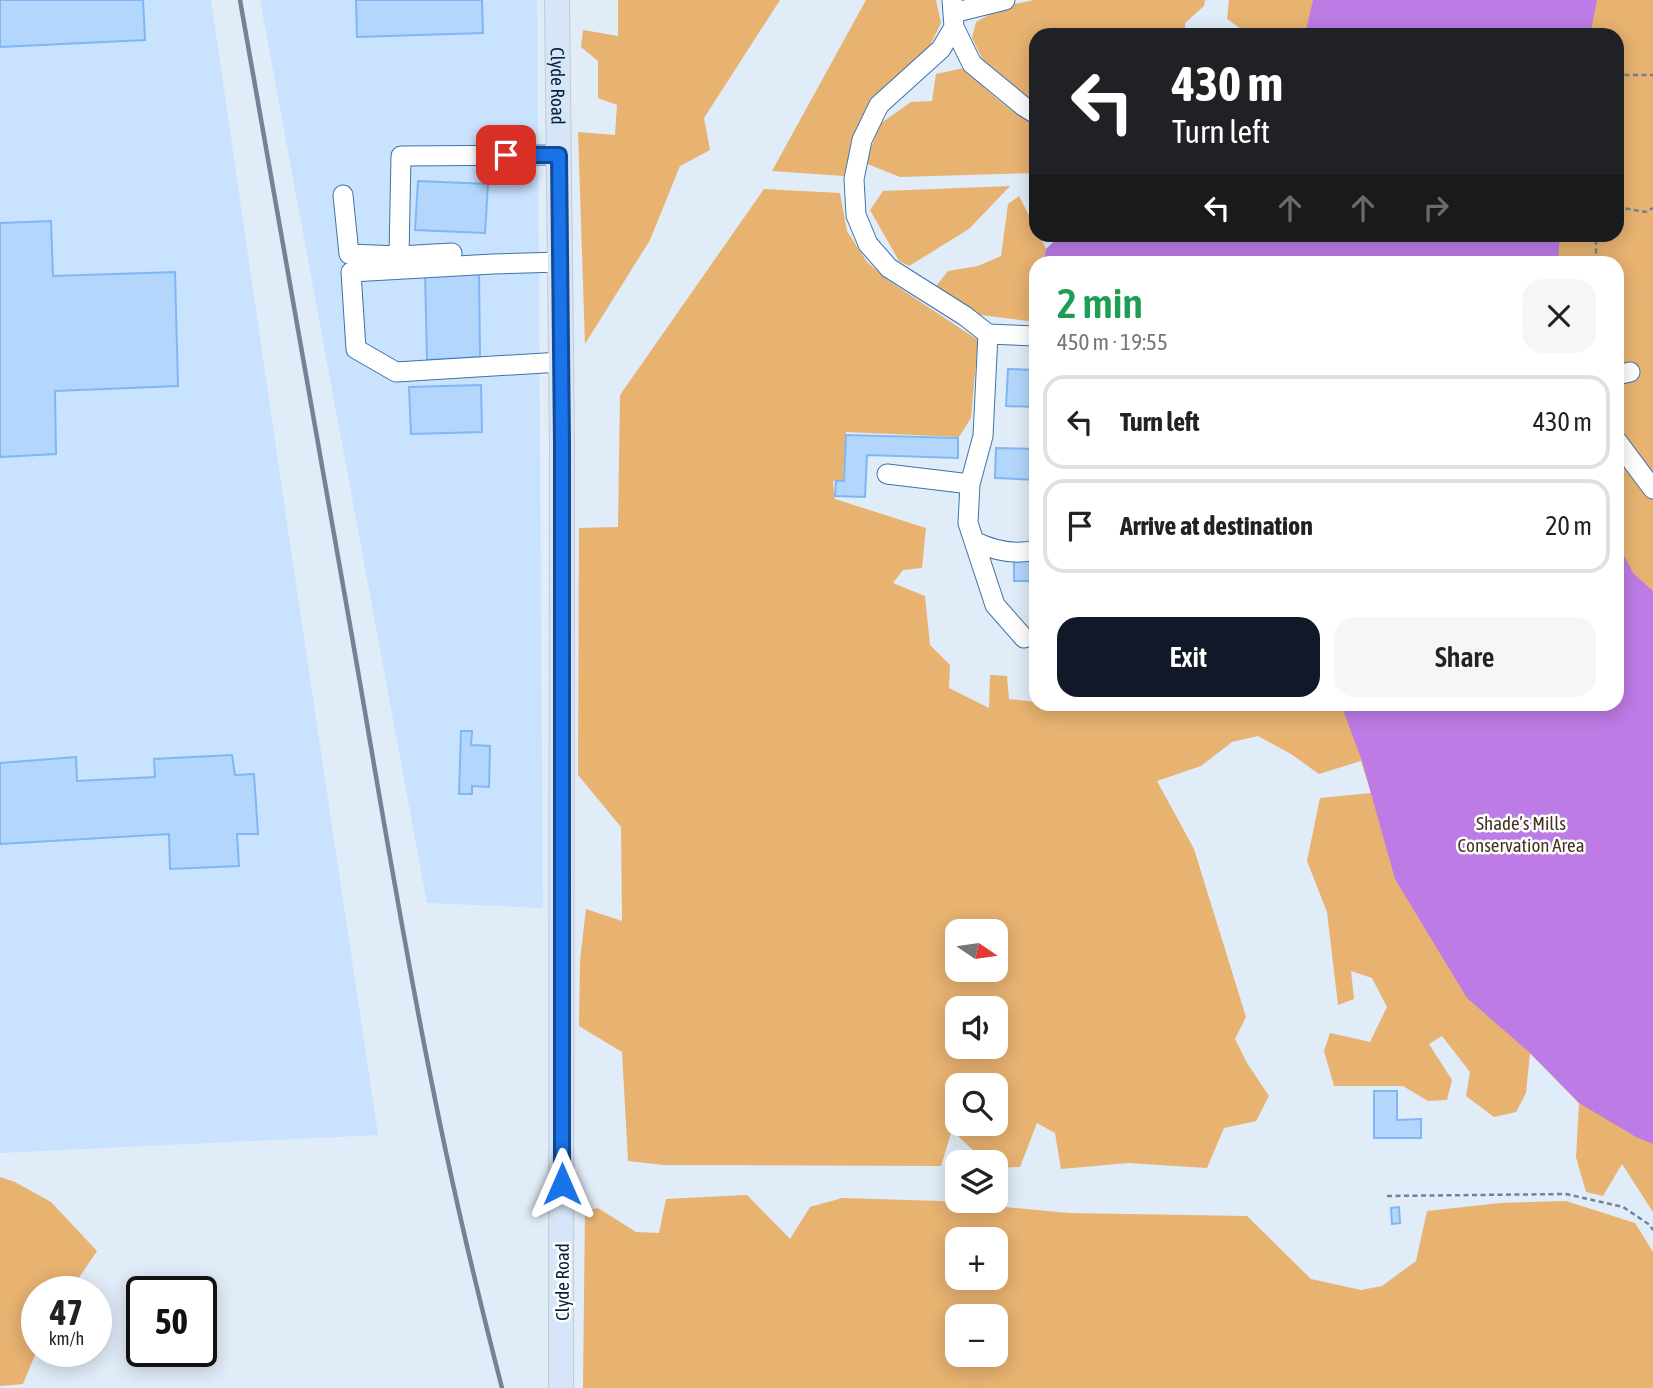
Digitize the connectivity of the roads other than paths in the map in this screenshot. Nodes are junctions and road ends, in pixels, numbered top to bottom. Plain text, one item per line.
1 (557, 0) edge
2 (1005, 0) edge
3 (953, 13) edge
4 (1029, 110) edge
5 (559, 155) junction
6 (343, 195) dead end
7 (399, 256) junction
8 (561, 262) junction
9 (493, 264) junction
10 (988, 334) junction
11 (1029, 336) edge
12 (561, 362) junction
13 (1624, 450) edge
14 (887, 474) dead end
15 (970, 484) junction
16 (1653, 489) edge
17 (976, 542) junction
18 (1029, 552) edge
19 (1024, 638) dead end
20 (561, 1388) edge

1 - 5 main road, Clyde Road
2 - 3 lane
3 - 4 lane
3 - 10 lane
5 - 7 lane
5 - 8 main road, Clyde Road
6 - 7 lane
7 - 9 lane
8 - 9 lane
8 - 12 main road, Clyde Road
9 - 12 lane
10 - 11 lane
10 - 15 lane
12 - 20 main road, Clyde Road
13 - 16 lane
14 - 15 lane
15 - 17 lane
17 - 18 lane
17 - 19 lane

